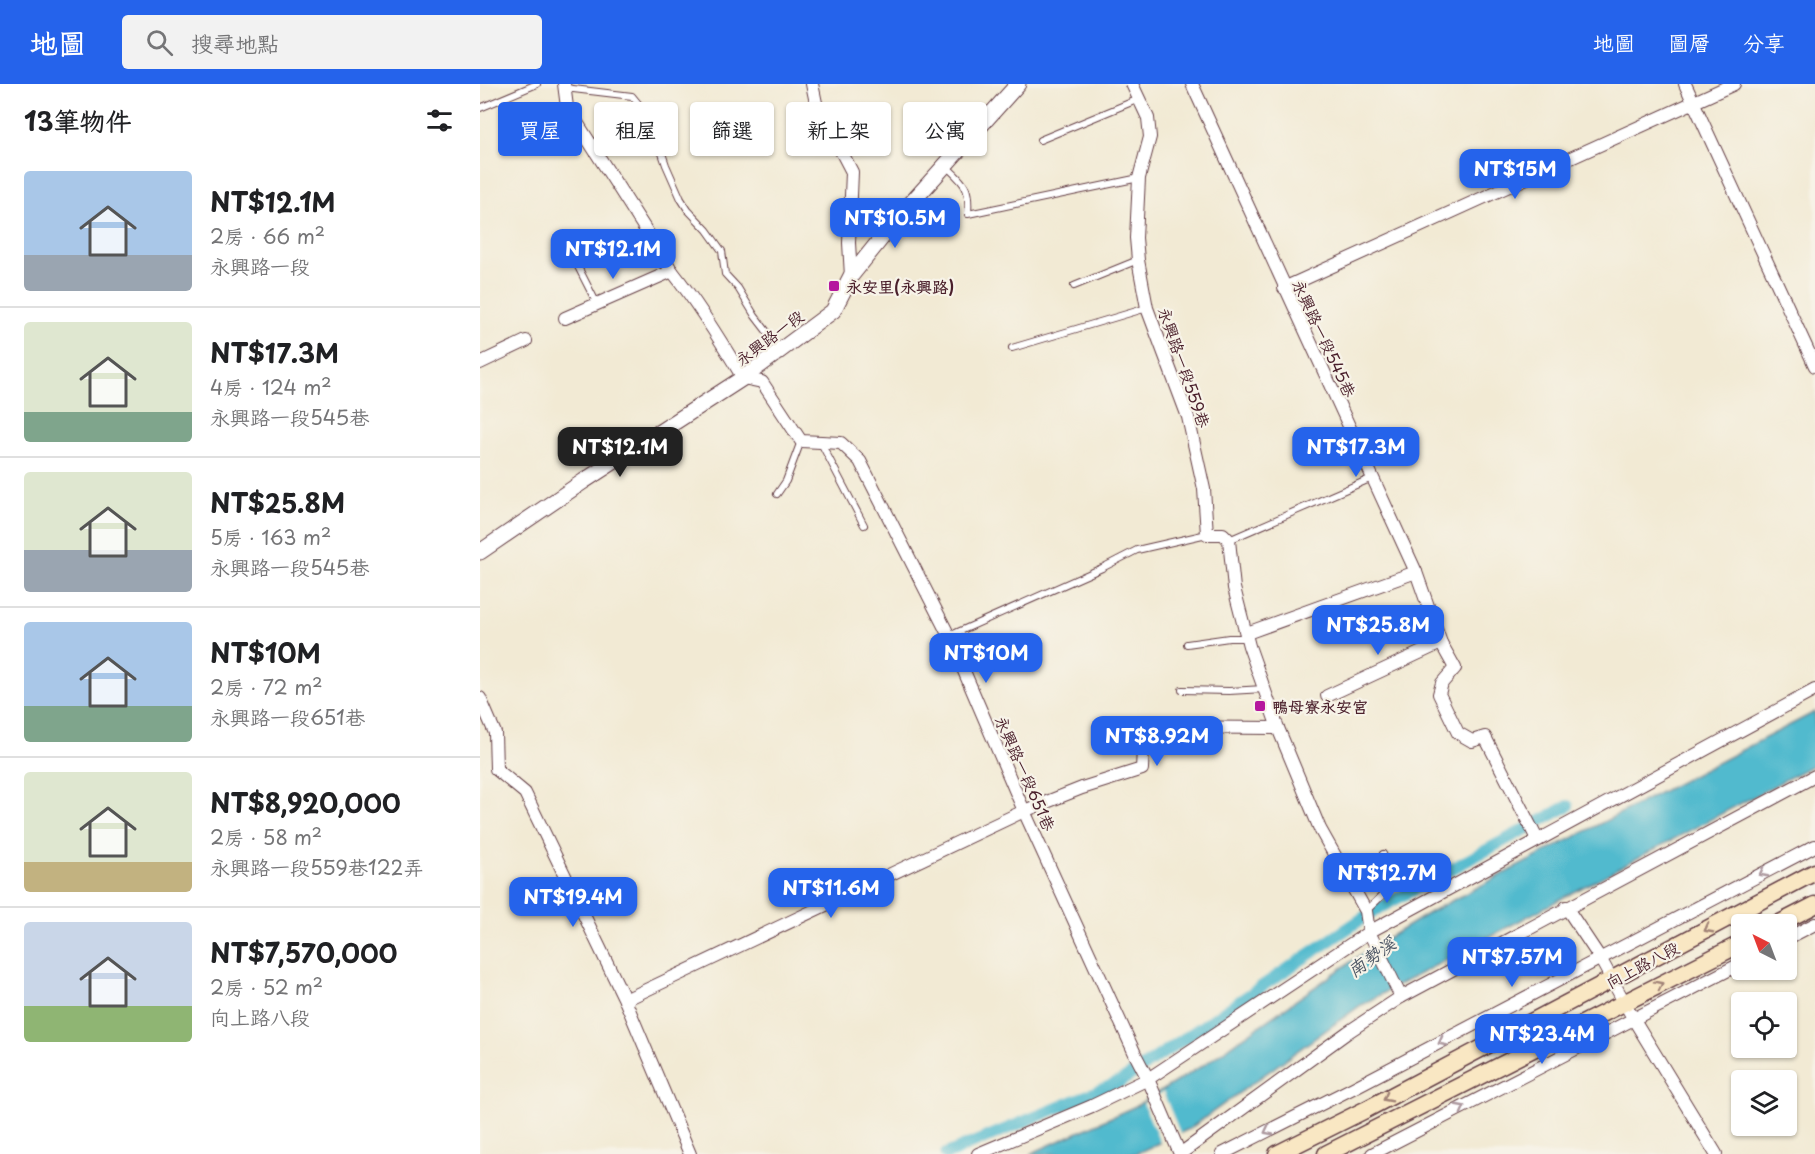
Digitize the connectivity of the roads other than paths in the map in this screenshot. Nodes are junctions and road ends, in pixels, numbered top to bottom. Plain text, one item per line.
1 (537, 84) edge
2 (812, 84) edge
3 (1018, 84) edge
4 (1132, 84) edge
5 (1192, 84) edge
6 (1685, 84) edge
7 (1734, 84) edge
8 (564, 86) edge
9 (1140, 99) junction
10 (1694, 102) junction
11 (480, 108) edge
12 (1040, 140) dead end
13 (945, 165) junction
14 (1139, 178) junction
15 (572, 255) dead end
16 (1138, 260) junction
17 (672, 271) junction
18 (851, 276) junction
19 (1074, 286) dead end
20 (1284, 288) junction
21 (597, 304) junction
22 (1147, 308) junction
23 (565, 318) dead end
24 (526, 341) dead end
25 (1012, 348) dead end
26 (781, 351) junction
27 (480, 363) edge
28 (1815, 366) edge
29 (743, 378) junction
30 (801, 441) junction
31 (821, 442) junction
32 (1372, 478) junction
33 (777, 494) dead end
34 (864, 525) dead end
35 (1207, 534) junction
36 (1229, 540) junction
37 (480, 552) edge
38 (1416, 572) junction
39 (949, 636) junction
40 (1247, 636) junction
41 (1441, 643) junction
42 (1187, 644) dead end
43 (1264, 688) junction
44 (1182, 690) dead end
45 (1815, 690) edge
46 (1327, 696) dead end
47 (480, 698) edge
48 (1278, 728) junction
49 (1815, 776) edge
50 (1024, 811) junction
51 (1537, 839) junction
52 (1815, 846) edge
53 (1383, 854) dead end
54 (1815, 872) edge
55 (1815, 905) edge
56 (1566, 907) junction
57 (1366, 911) junction
58 (1797, 914) edge
59 (1815, 924) edge
60 (1797, 933) edge
61 (1371, 937) junction
62 (1731, 950) edge
63 (1600, 958) junction
64 (1731, 968) edge
65 (1612, 980) junction
66 (1399, 992) junction
67 (625, 1000) junction
68 (1629, 1011) junction
69 (1148, 1079) junction
70 (690, 1154) edge
71 (978, 1154) edge
72 (1180, 1154) edge
73 (1222, 1154) edge
74 (1277, 1154) edge
75 (1326, 1154) edge
76 (1372, 1154) edge
77 (1716, 1154) edge

1 - 11 lane
2 - 18 street
3 - 13 street, 永興路一段
4 - 9 street, 永興路一段559巷
5 - 20 street, 永興路一段545巷
6 - 10 street
7 - 10 street
8 - 17 street
8 - 26 lane
9 - 12 lane
9 - 14 street, 永興路一段559巷
10 - 20 street
10 - 28 street
13 - 14 lane
13 - 18 street, 永興路一段
14 - 16 street, 永興路一段559巷
15 - 21 lane
16 - 19 lane
16 - 22 street, 永興路一段559巷
17 - 21 street
17 - 29 street
18 - 26 street, 永興路一段
20 - 32 street, 永興路一段545巷
21 - 23 street
22 - 25 lane
22 - 35 street, 永興路一段559巷
24 - 27 street
26 - 29 street, 永興路一段
29 - 30 street
29 - 37 street, 永興路一段
30 - 31 street, 永興路一段651巷
30 - 33 lane
31 - 34 lane
31 - 39 street, 永興路一段651巷
32 - 36 lane
32 - 38 street, 永興路一段545巷
35 - 36 street
35 - 39 lane
36 - 40 street
38 - 40 street
38 - 41 street, 永興路一段545巷
39 - 50 street, 永興路一段651巷
40 - 42 lane
40 - 43 street
41 - 46 street
41 - 51 street, 永興路一段545巷
43 - 44 lane
43 - 48 street
45 - 51 street
47 - 67 street
48 - 50 street
48 - 57 street
49 - 56 street
50 - 67 street
50 - 69 street, 永興路一段651巷
51 - 61 street
52 -> 63 street
53 - 57 lane
54 -> 65 main road, 向上路八段
55 - 58 main road
56 - 63 street
56 - 66 street
57 - 61 street
59 - 60 street
61 - 66 street
61 - 69 street
68 -> 62 main road, 向上路八段
63 - 65 street
63 -> 73 street
64 - 68 street
65 - 68 street
65 -> 74 main road, 向上路八段
66 - 72 street
67 - 70 street
68 - 75 main road, 向上路八段
76 -> 68 street
68 - 77 street
69 - 71 street
69 - 72 street, 永興路一段651巷

